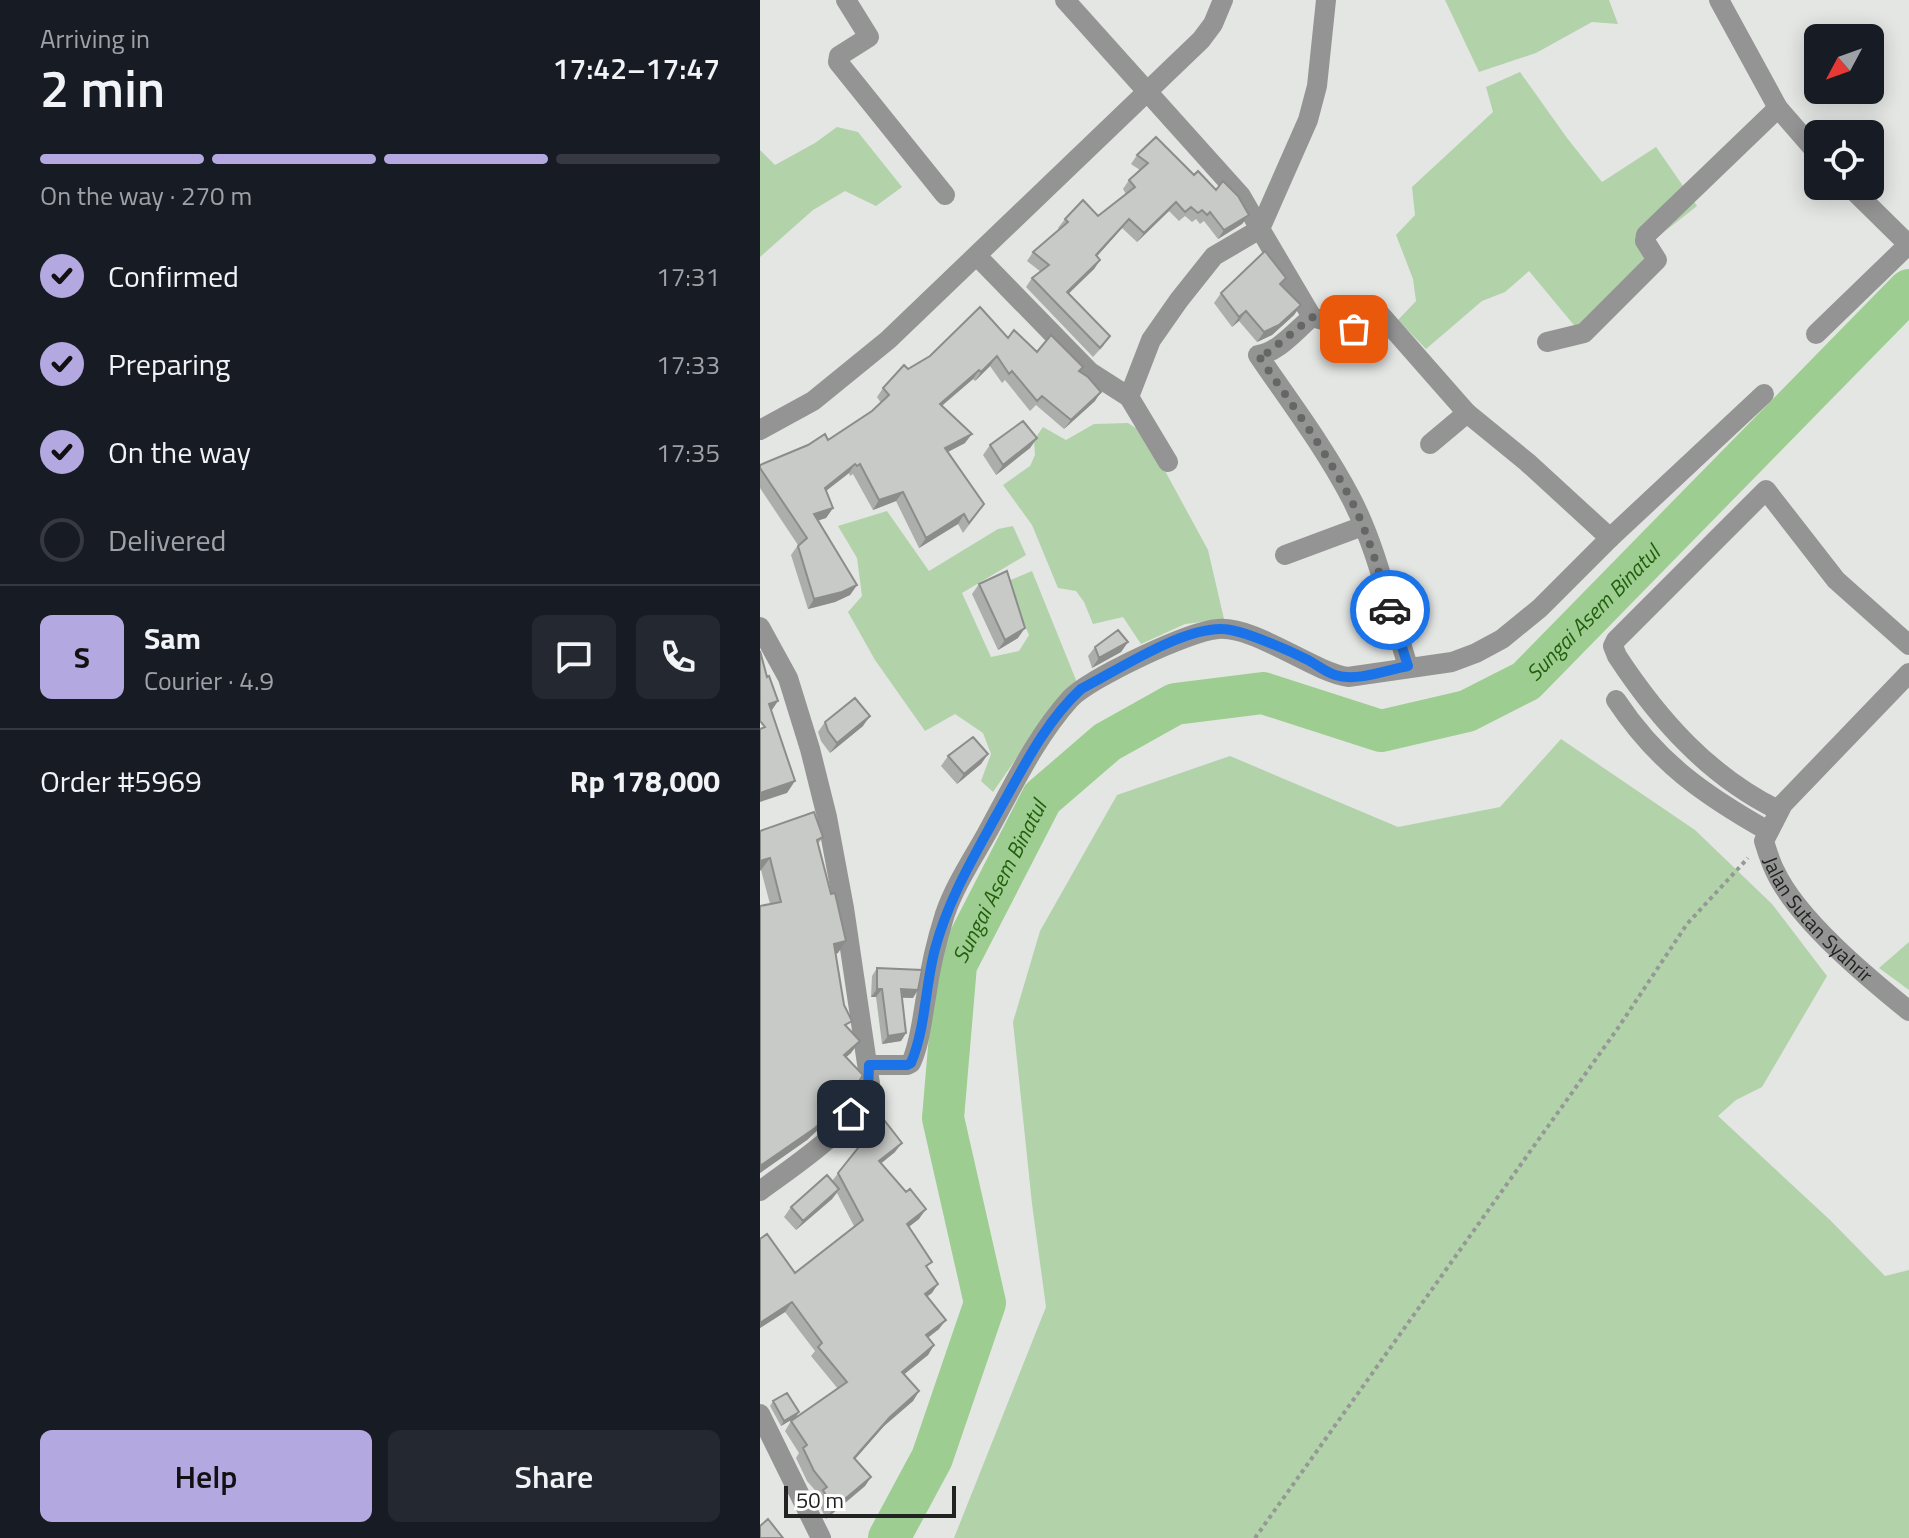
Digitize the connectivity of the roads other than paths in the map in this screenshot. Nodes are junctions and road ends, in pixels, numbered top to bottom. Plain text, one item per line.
1 (846, 0) edge
2 (1065, 0) edge
3 (1223, 0) edge
4 (1326, 0) edge
5 (1719, 0) edge
6 (1148, 91) junction
7 (1778, 108) junction
8 (1804, 138) edge
9 (945, 195) dead end
10 (1863, 200) edge
11 (1257, 222) junction
12 (1909, 244) edge
13 (977, 256) junction
14 (1312, 317) junction
15 (1816, 334) dead end
16 (1547, 342) dead end
17 (1764, 394) dead end
18 (1129, 397) junction
19 (1467, 413) junction
20 (760, 430) edge
21 (1430, 444) dead end
22 (1168, 462) dead end
23 (1363, 526) junction
24 (1610, 538) junction
25 (1285, 555) dead end
26 (760, 627) edge
27 (1909, 645) edge
28 (1408, 666) junction
29 (1909, 673) edge
30 (1616, 700) dead end
31 (1781, 807) junction
32 (1766, 836) junction
33 (1909, 1011) edge
34 (869, 1065) junction
35 (760, 1191) edge
36 (760, 1414) edge
37 (821, 1538) edge

1 - 9 street
2 - 6 street
3 - 6 street
4 - 11 street
5 - 7 street
6 - 11 street
6 - 13 street
7 - 8 street
7 - 16 street
10 - 12 street
11 - 14 street
11 - 18 street
12 - 15 street
13 - 18 street
13 - 20 street
14 - 19 street
14 - 23 street
17 - 24 street
18 - 22 street
19 - 21 street
19 - 24 street
23 - 25 street
23 - 28 street
24 - 28 street
26 - 34 street
27 - 31 street
28 - 34 street
29 - 31 street, Jalan Sutan Syahrir
30 - 32 street
31 - 32 street, Jalan Sutan Syahrir
32 - 33 street, Jalan Sutan Syahrir
34 - 35 street
36 - 37 street

